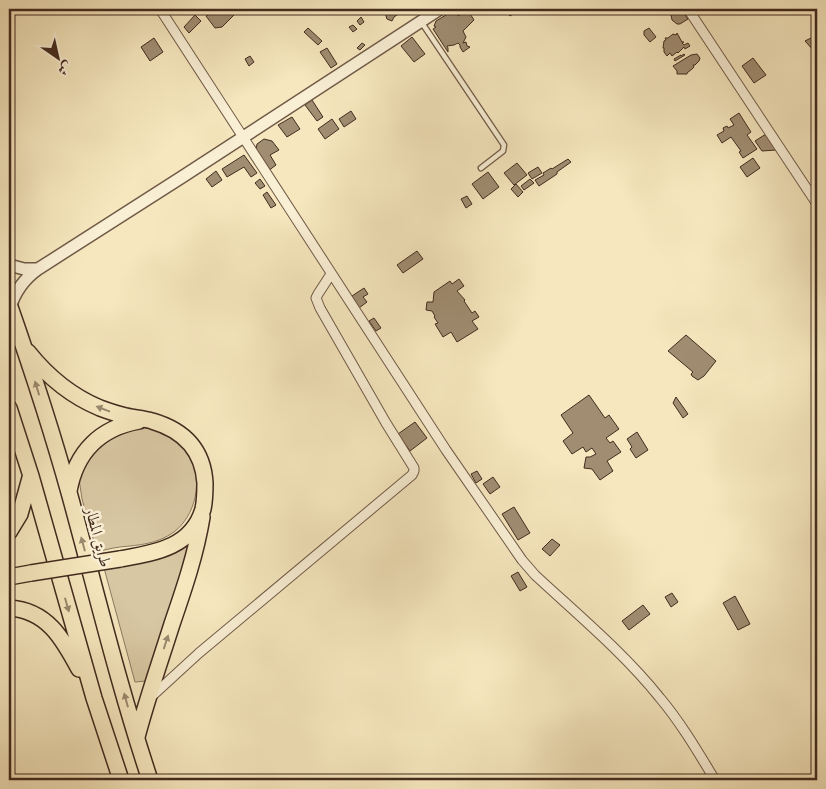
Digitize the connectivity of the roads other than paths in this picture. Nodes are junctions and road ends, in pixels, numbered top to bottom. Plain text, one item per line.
1 (160, 9) edge
2 (440, 9) edge
3 (688, 9) edge
4 (421, 22) junction
5 (244, 138) junction
6 (482, 168) dead end
7 (817, 204) edge
8 (9, 265) edge
9 (38, 269) junction
10 (331, 274) junction
11 (9, 306) edge
12 (24, 347) junction
13 (9, 408) edge
14 (150, 420) junction
15 (31, 476) junction
16 (69, 493) junction
17 (205, 501) junction
18 (9, 532) edge
19 (9, 577) edge
20 (9, 608) edge
21 (94, 698) junction
22 (147, 700) junction
23 (136, 739) junction
24 (121, 780) edge
25 (150, 780) edge
26 (715, 780) edge

1 - 5 street
2 - 4 street
3 - 7 street
4 - 5 street
4 - 6 lane
5 - 9 street
5 - 10 street
8 - 9 street
9 - 11 street
10 - 22 street
10 - 26 street
11 - 12 highway, طريق المطار
14 -> 12 highway
16 -> 12 highway, طريق المطار
13 - 15 highway
14 - 16 highway
14 - 17 highway
15 - 18 highway
15 -> 21 highway
23 -> 16 highway, طريق المطار
17 - 19 highway, bridge
22 -> 17 highway
20 - 21 highway
21 - 24 highway
22 - 23 highway
23 - 25 highway, طريق المطار

